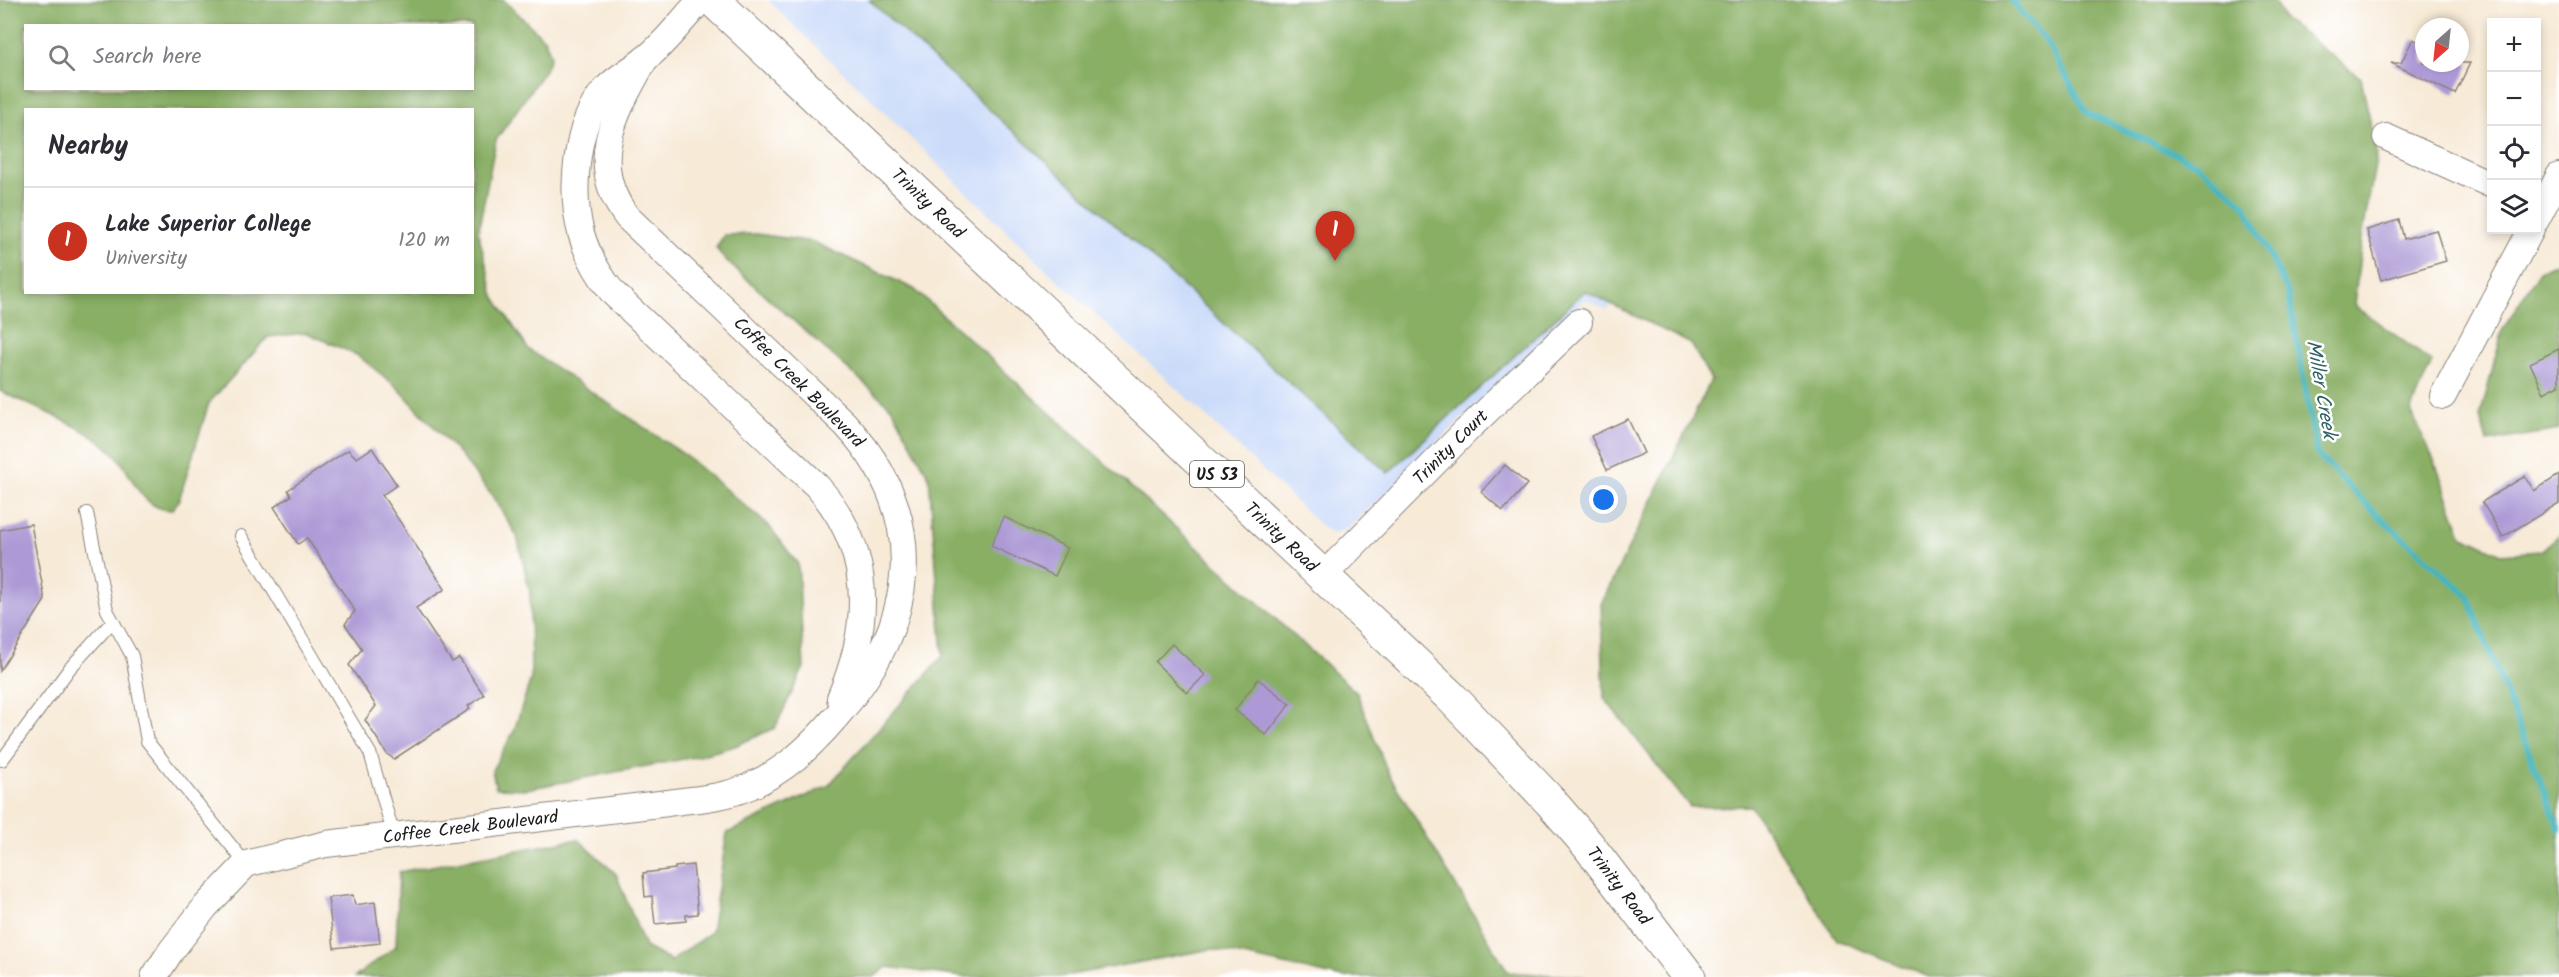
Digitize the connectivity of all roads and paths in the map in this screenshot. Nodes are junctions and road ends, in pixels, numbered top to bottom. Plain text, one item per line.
1 (701, 0) edge
2 (713, 0) edge
3 (645, 59) junction
4 (2386, 137) dead end
5 (2559, 176) edge
6 (2487, 183) edge
7 (2541, 216) edge
8 (2531, 234) edge
9 (1579, 322) dead end
10 (2444, 396) dead end
11 (87, 513) dead end
12 (241, 536) dead end
13 (1324, 574) junction
14 (113, 621) junction
15 (822, 733) junction
16 (2, 760) dead end
17 (394, 836) junction
18 (246, 864) junction
19 (154, 977) edge
20 (1689, 977) edge

1 - 3 street, Coffee Creek Boulevard
2 - 13 highway, Trinity Road / US 53
3 - 15 street, Coffee Creek Boulevard
3 - 15 street, Coffee Creek Boulevard
4 - 6 street
5 - 7 street
8 - 10 street
9 - 13 street, Trinity Court
11 - 14 lane
12 - 17 lane
13 - 20 highway, Trinity Road / US 53
14 - 16 lane
14 - 18 lane
15 - 17 street, Coffee Creek Boulevard
17 - 18 street, Coffee Creek Boulevard
18 - 19 street

